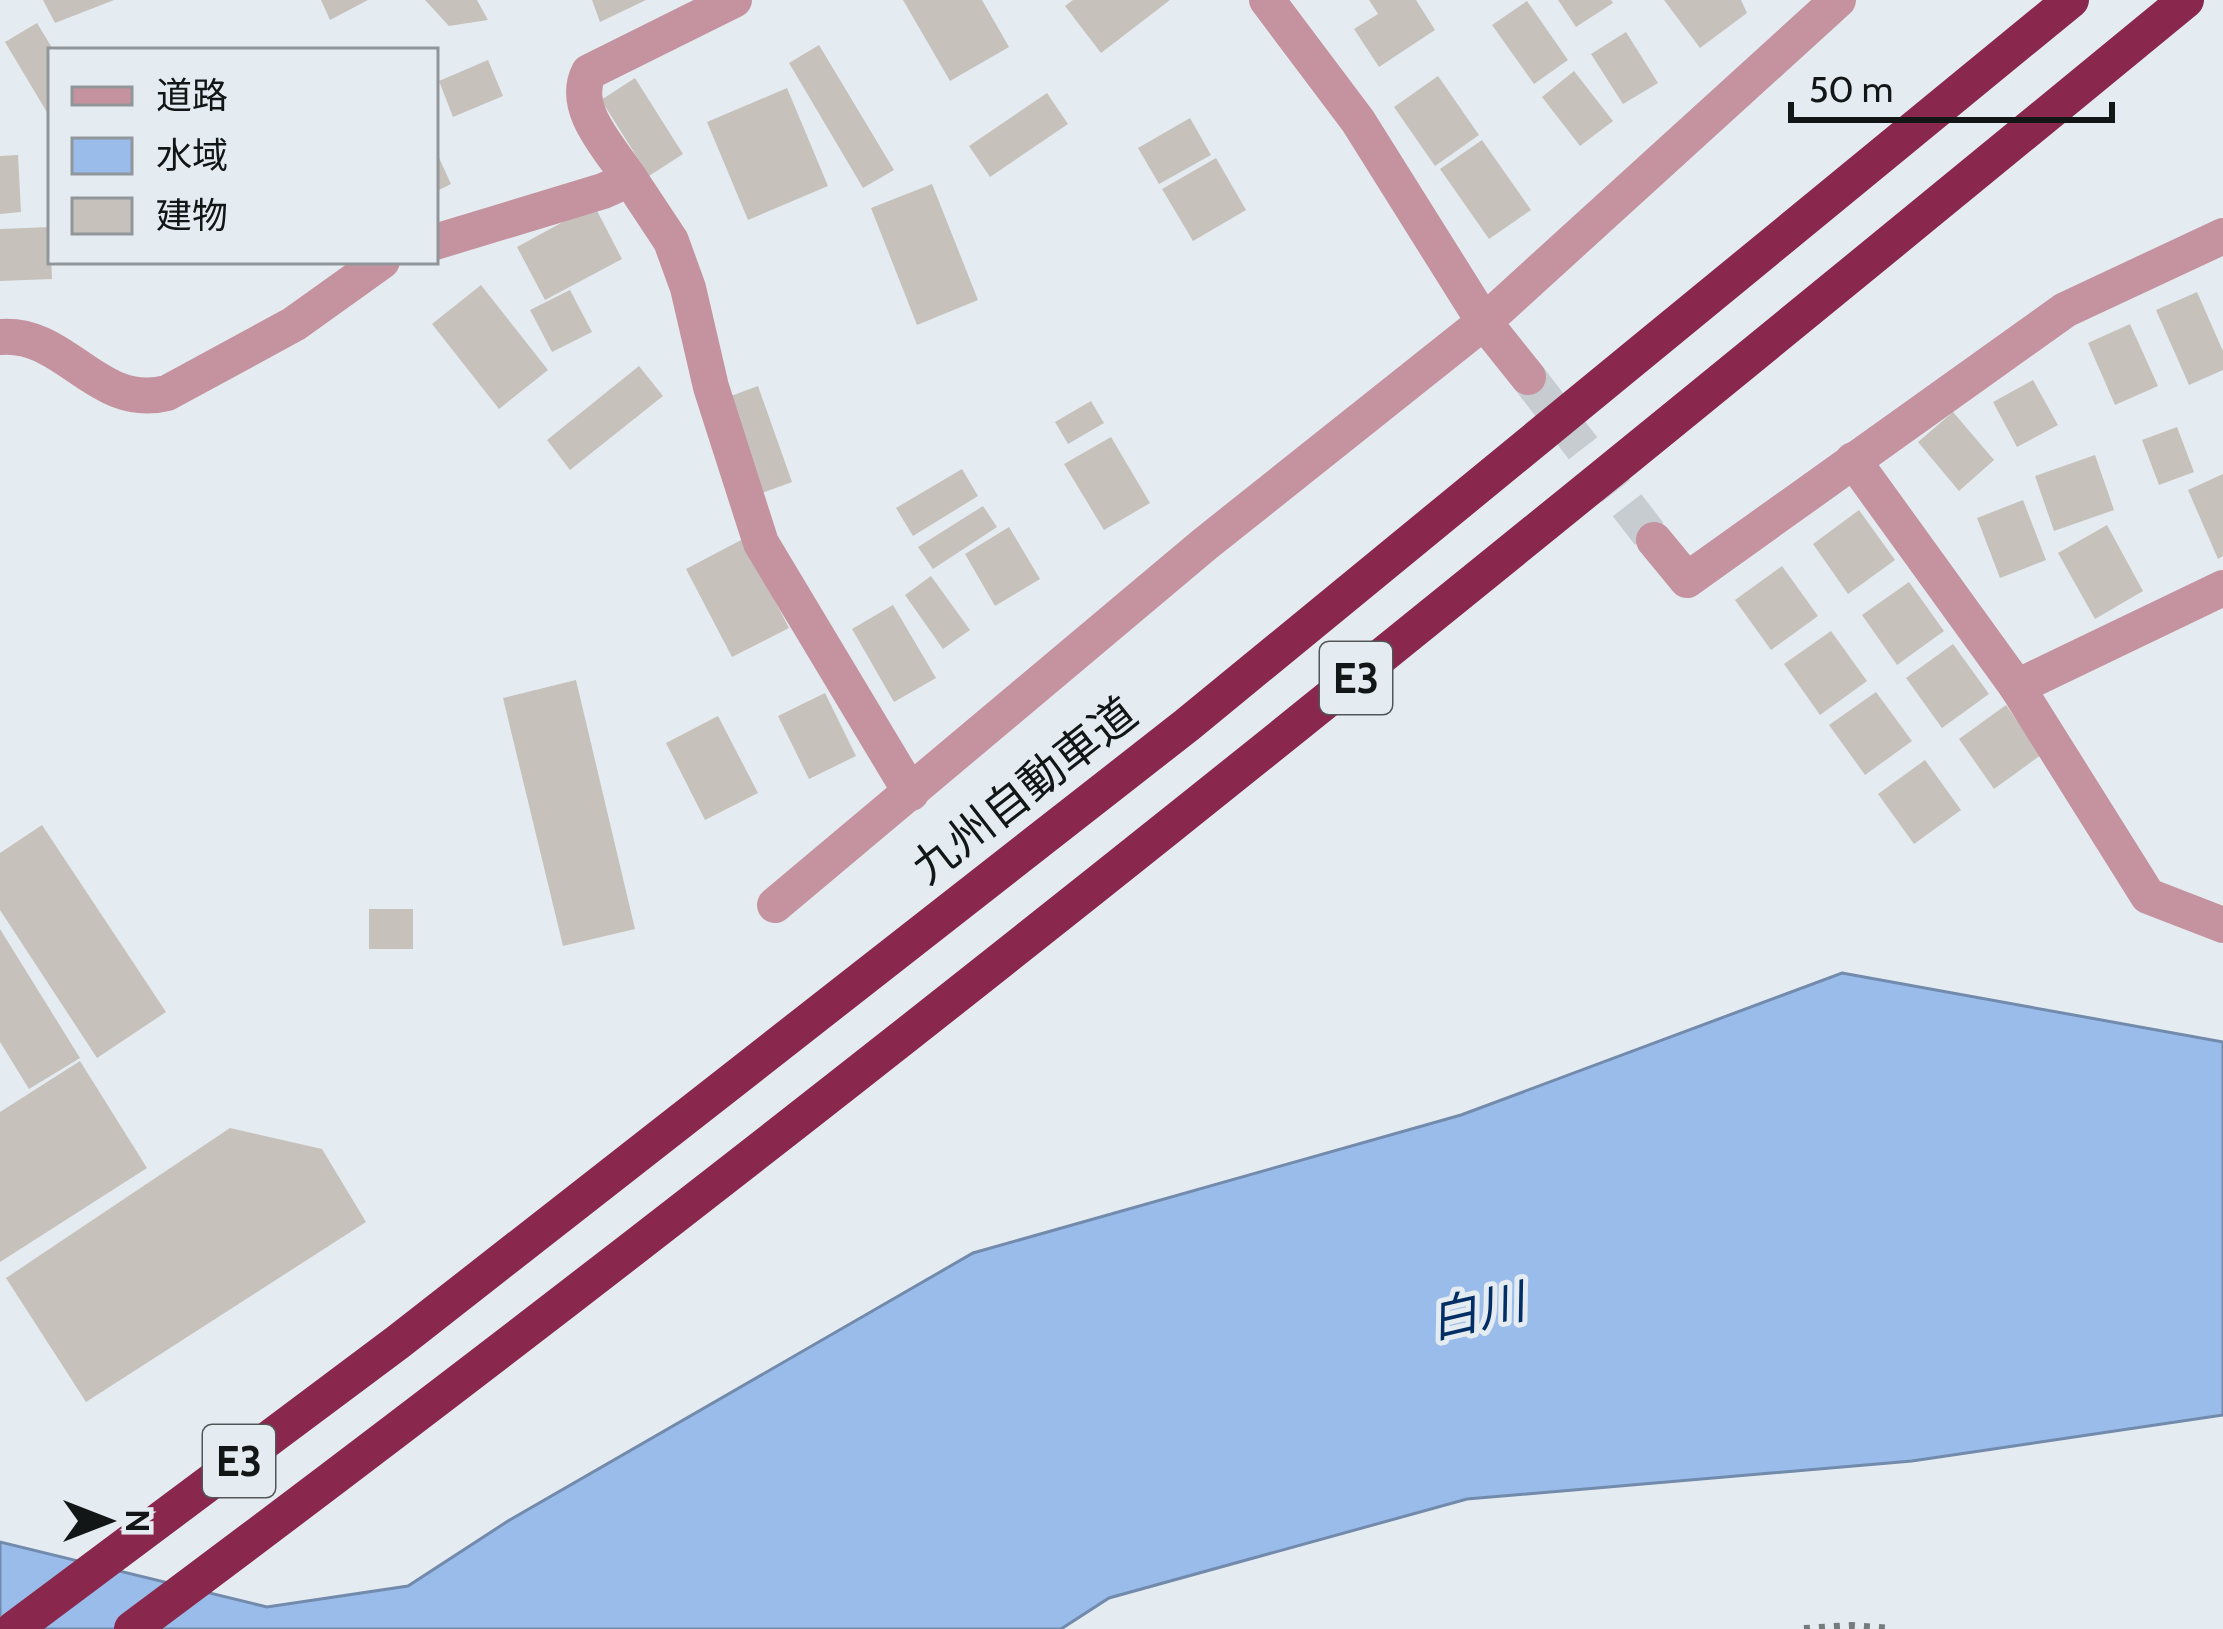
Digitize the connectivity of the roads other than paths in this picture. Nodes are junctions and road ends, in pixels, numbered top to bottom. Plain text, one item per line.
1 (734, 0) edge
2 (1267, 0) edge
3 (1838, 0) edge
4 (2072, 0) edge
5 (2186, 0) edge
6 (630, 179) junction
7 (2223, 236) edge
8 (438, 241) edge
9 (378, 264) edge
10 (1484, 322) junction
11 (0, 337) edge
12 (1528, 377) tunnel mouth
13 (1853, 460) junction
14 (1654, 540) tunnel mouth
15 (2223, 588) edge
16 (2017, 687) junction
17 (910, 793) junction
18 (775, 905) dead end
19 (2223, 925) edge
20 (14, 1629) edge
21 (132, 1629) edge

1 - 6 street
2 - 10 street
3 - 10 street
4 - 20 highway, 九州自動車道 / E3
5 - 21 highway, E3
6 - 8 street
6 - 17 street
7 - 13 street
9 - 11 street
10 - 12 street
10 - 17 street
13 - 14 street
13 - 16 street
15 - 16 street
16 - 19 street
17 - 18 street

